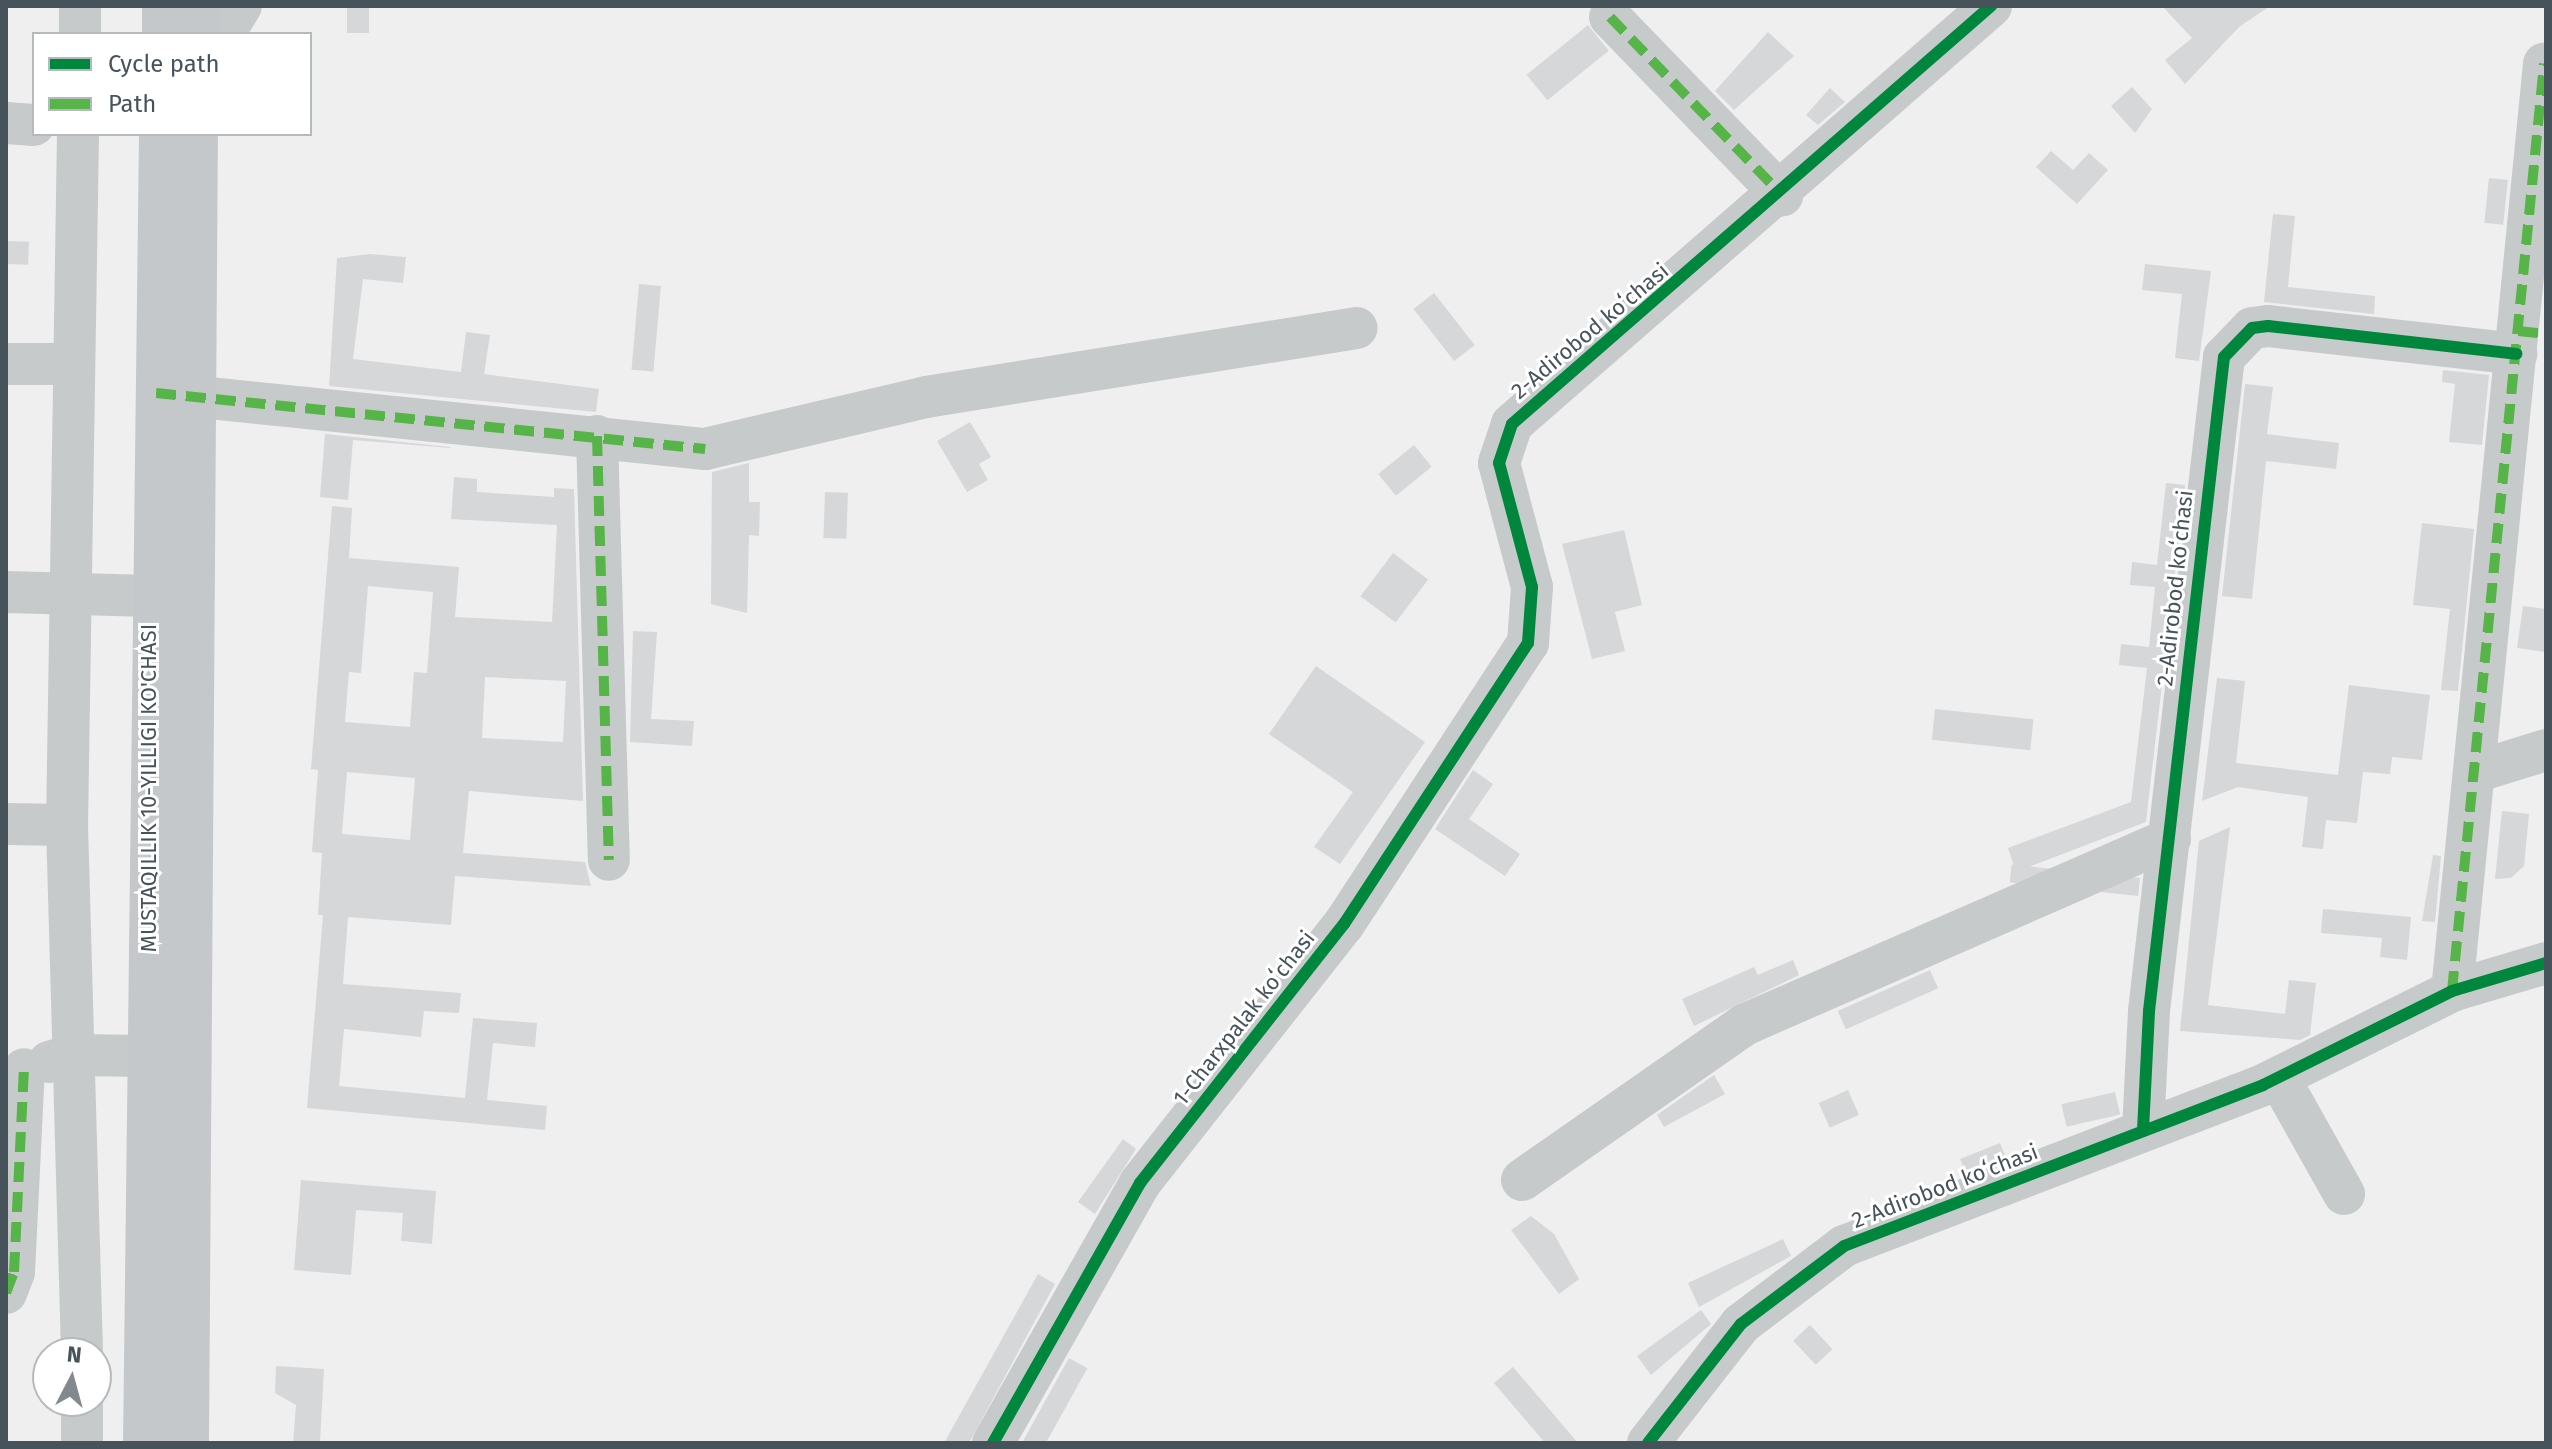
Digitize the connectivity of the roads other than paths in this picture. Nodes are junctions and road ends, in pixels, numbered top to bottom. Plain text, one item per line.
1 (80, 6) edge
2 (164, 6) edge
3 (199, 6) edge
4 (241, 6) edge
5 (1991, 6) edge
6 (1610, 17) dead end
7 (80, 32) edge
8 (164, 32) edge
9 (198, 32) edge
10 (225, 32) edge
11 (2544, 64) edge
12 (6, 123) edge
13 (32, 125) edge
14 (78, 136) edge
15 (161, 136) edge
16 (196, 136) edge
17 (1782, 195) junction
18 (1356, 328) dead end
19 (2527, 340) edge
20 (6, 364) edge
21 (71, 364) junction
22 (174, 394) junction
23 (597, 436) junction
24 (6, 592) edge
25 (71, 593) junction
26 (150, 596) junction
27 (1532, 622) joint
28 (2546, 750) edge
29 (2475, 772) junction
30 (6, 824) edge
31 (67, 825) junction
32 (2170, 839) junction
33 (609, 860) dead end
34 (2546, 963) edge
35 (2452, 991) junction
36 (74, 1055) junction
37 (147, 1056) junction
38 (15, 1069) edge
39 (2279, 1078) junction
40 (2143, 1130) junction
41 (1522, 1180) dead end
42 (2344, 1194) dead end
43 (6, 1293) edge
44 (82, 1337) edge
45 (82, 1417) edge
46 (82, 1443) edge
47 (145, 1443) edge
48 (187, 1443) edge
49 (993, 1443) edge
50 (1648, 1443) edge

1 - 7 street
2 - 8 main road
3 - 9 main road
4 - 10 street
5 - 17 street, 2-Adirobod koʻchasi
6 - 17 street
11 - 19 street
12 - 13 street
14 - 21 street
15 - 22 main road, MUSTAQILLIK 10-YILLIGI KO'CHASI
16 - 22 main road, MUSTAQILLIK 10-YILLIGI KO'CHASI
17 - 27 street, 2-Adirobod koʻchasi
18 - 23 street
19 - 29 street
19 - 32 street, 2-Adirobod koʻchasi
20 - 21 street
21 - 25 street
22 - 23 street
22 - 26 main road, MUSTAQILLIK 10-YILLIGI KO'CHASI
22 - 48 main road, MUSTAQILLIK 10-YILLIGI KO'CHASI
23 - 33 street
24 - 25 street
25 - 26 street
25 - 31 street
26 - 37 main road, MUSTAQILLIK 10-YILLIGI KO'CHASI
27 - 49 street, 1-Charxpalak koʻchasi
28 - 29 street
29 - 35 street
30 - 31 street
31 - 36 street
32 - 40 street, 2-Adirobod koʻchasi
32 - 41 street
34 - 35 street, 2-Adirobod koʻchasi
35 - 39 street, 2-Adirobod koʻchasi
36 - 37 street
36 - 38 street
36 - 44 street
37 - 47 main road, MUSTAQILLIK 10-YILLIGI KO'CHASI
38 - 43 street
39 - 40 street, 2-Adirobod koʻchasi
39 - 42 street
40 - 50 street, 2-Adirobod koʻchasi
45 - 46 street

